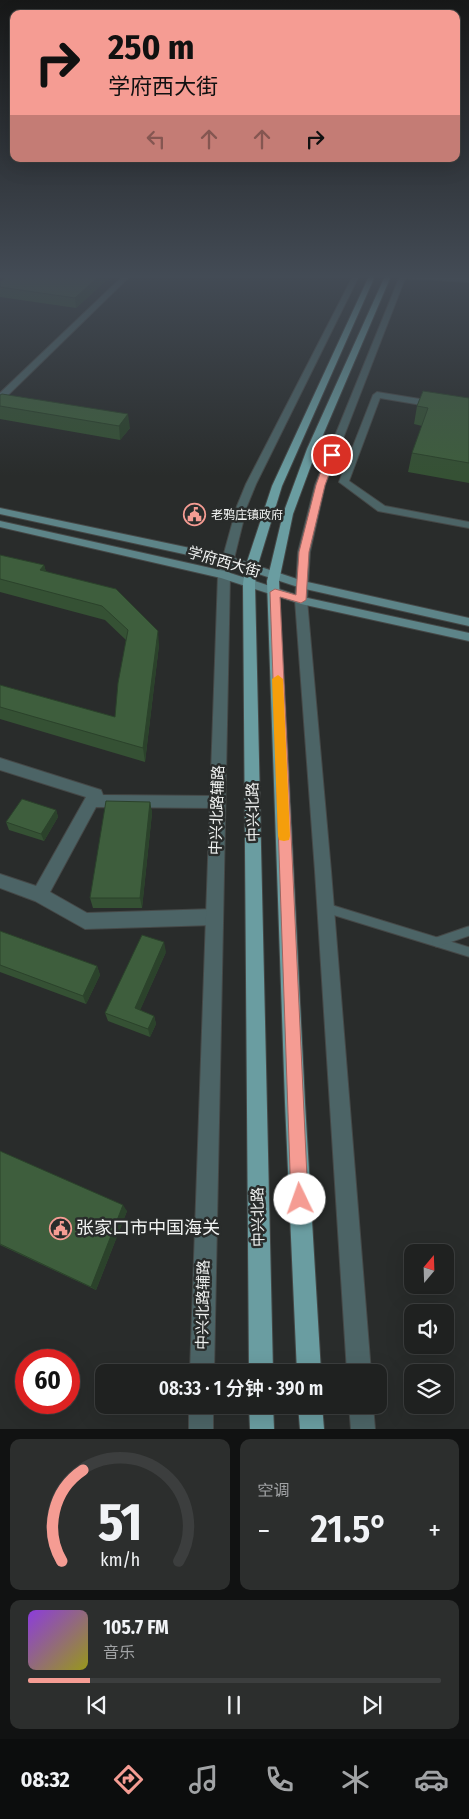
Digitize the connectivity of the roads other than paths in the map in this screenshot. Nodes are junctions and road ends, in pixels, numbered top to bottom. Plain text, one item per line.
1 (58, 343) edge
2 (322, 343) edge
3 (341, 343) edge
4 (359, 343) edge
5 (377, 343) edge
6 (0, 398) edge
7 (469, 410) edge
8 (0, 511) edge
9 (0, 524) edge
10 (469, 525) edge
11 (226, 567) junction
12 (251, 568) junction
13 (249, 584) junction
14 (275, 584) junction
15 (301, 592) junction
16 (469, 622) edge
17 (469, 637) edge
18 (0, 764) edge
19 (92, 801) junction
20 (217, 802) junction
21 (0, 881) edge
22 (40, 894) junction
23 (325, 908) junction
24 (214, 917) junction
25 (469, 931) edge
26 (435, 942) junction
27 (469, 952) edge
28 (202, 1364) edge
29 (261, 1364) edge
30 (309, 1364) edge
31 (358, 1364) edge
32 (201, 1414) edge
33 (261, 1414) edge
34 (311, 1414) edge
35 (362, 1414) edge
36 (201, 1429) edge
37 (262, 1429) edge
38 (312, 1429) edge
39 (363, 1429) edge

1 - 6 street
2 - 11 street, 中兴北路辅路
3 - 12 main road, 中兴北路
4 - 14 main road, 中兴北路
5 - 15 street
7 - 10 street
8 - 11 main road, 学府西大街
9 - 11 main road, 学府西大街
11 - 12 main road, 学府西大街
11 - 13 main road, 学府西大街
11 - 20 street, 中兴北路辅路
12 - 13 main road, 中兴北路
12 - 14 main road, 学府西大街
13 - 14 main road, 学府西大街
13 - 29 main road, 中兴北路
14 - 15 main road, 学府西大街
14 - 30 main road, 中兴北路
15 - 16 main road, 学府西大街
15 - 17 main road, 学府西大街
15 - 23 street
18 - 19 street
19 - 20 street
19 - 22 street
20 - 24 street, 中兴北路辅路
21 - 22 street
22 - 24 street
23 - 26 lane
23 - 31 street
24 - 28 street, 中兴北路辅路
25 - 26 lane
26 - 27 lane
32 - 36 street
33 - 37 main road
34 - 38 main road
35 - 39 street

